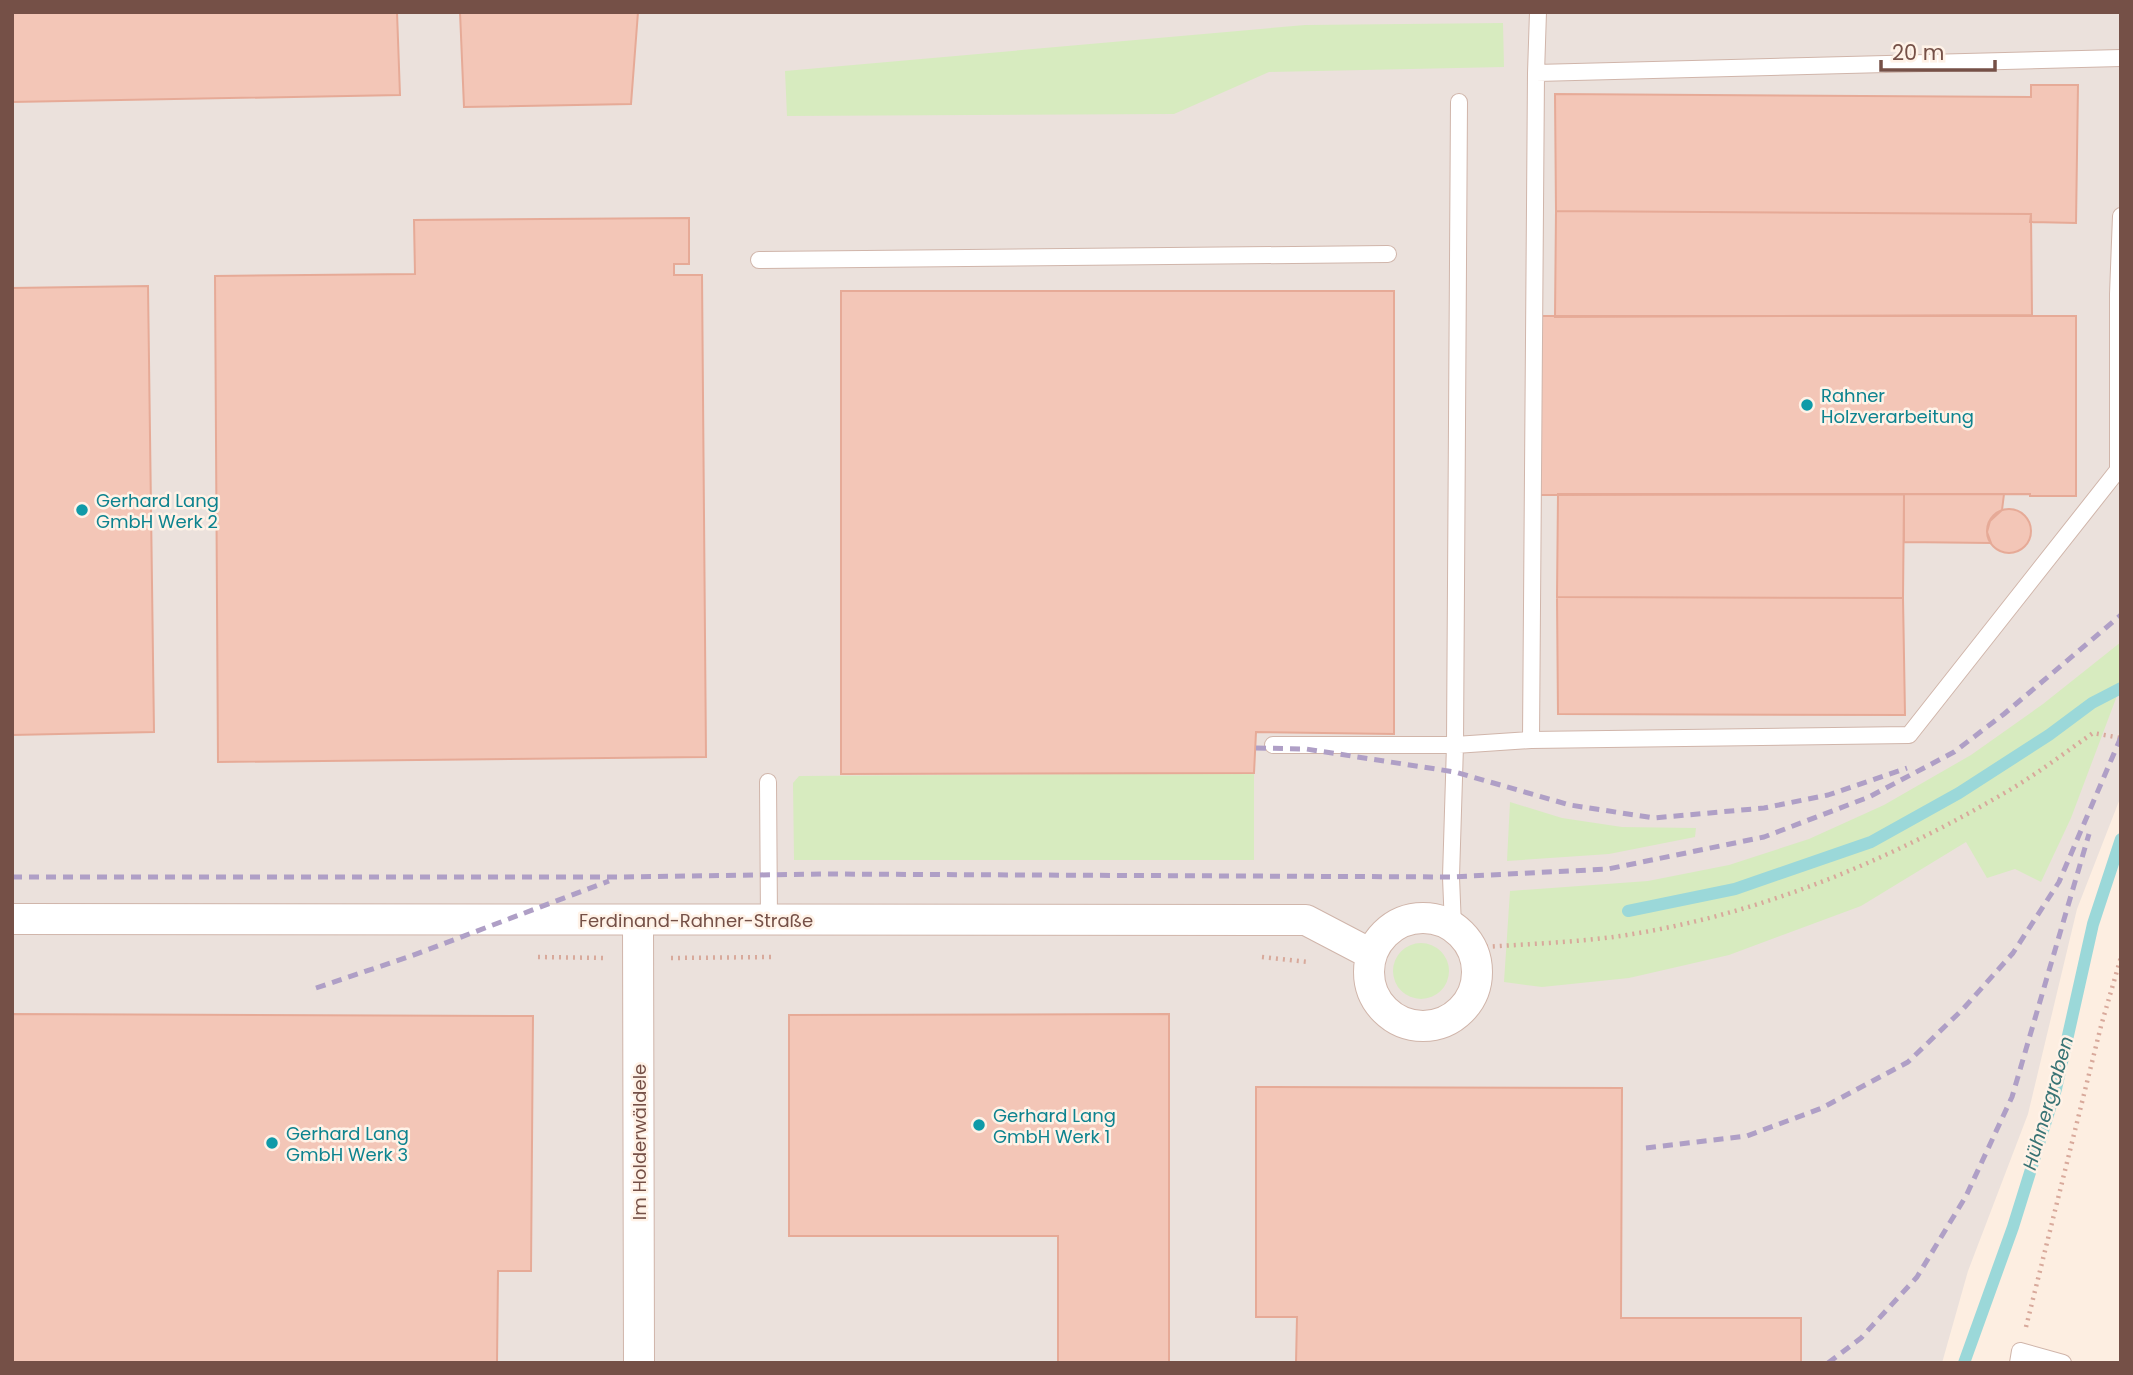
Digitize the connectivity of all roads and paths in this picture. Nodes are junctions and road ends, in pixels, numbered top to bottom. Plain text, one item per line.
1 (1538, 12) edge
2 (2121, 58) edge
3 (1536, 73) junction
4 (1459, 102) dead end
5 (2121, 216) edge
6 (1388, 254) dead end
7 (760, 260) dead end
8 (2119, 294) edge
9 (2121, 738) edge
10 (1531, 740) junction
11 (1273, 745) dead end
12 (1455, 745) junction
13 (768, 782) dead end
14 (12, 919) edge
15 (769, 920) junction
16 (638, 921) junction
17 (1462, 938) junction
18 (1371, 954) junction
19 (2121, 957) edge
20 (2019, 1357) edge
21 (639, 1363) edge
22 (2063, 1363) edge

1 - 3 lane
2 - 3 lane
3 - 10 lane
4 - 12 lane
5 - 8 lane
6 - 7 lane
8 - 10 lane
9 - 17 path
10 - 12 lane
11 - 12 lane
12 - 17 lane
13 - 15 lane
14 - 16 street, Ferdinand-Rahner-Straße
15 - 16 street, Ferdinand-Rahner-Straße
15 - 18 street, Ferdinand-Rahner-Straße
16 - 21 street, Im Holderwäldele
17 - 18 street
17 - 18 street
19 - 20 path
20 - 22 lane

